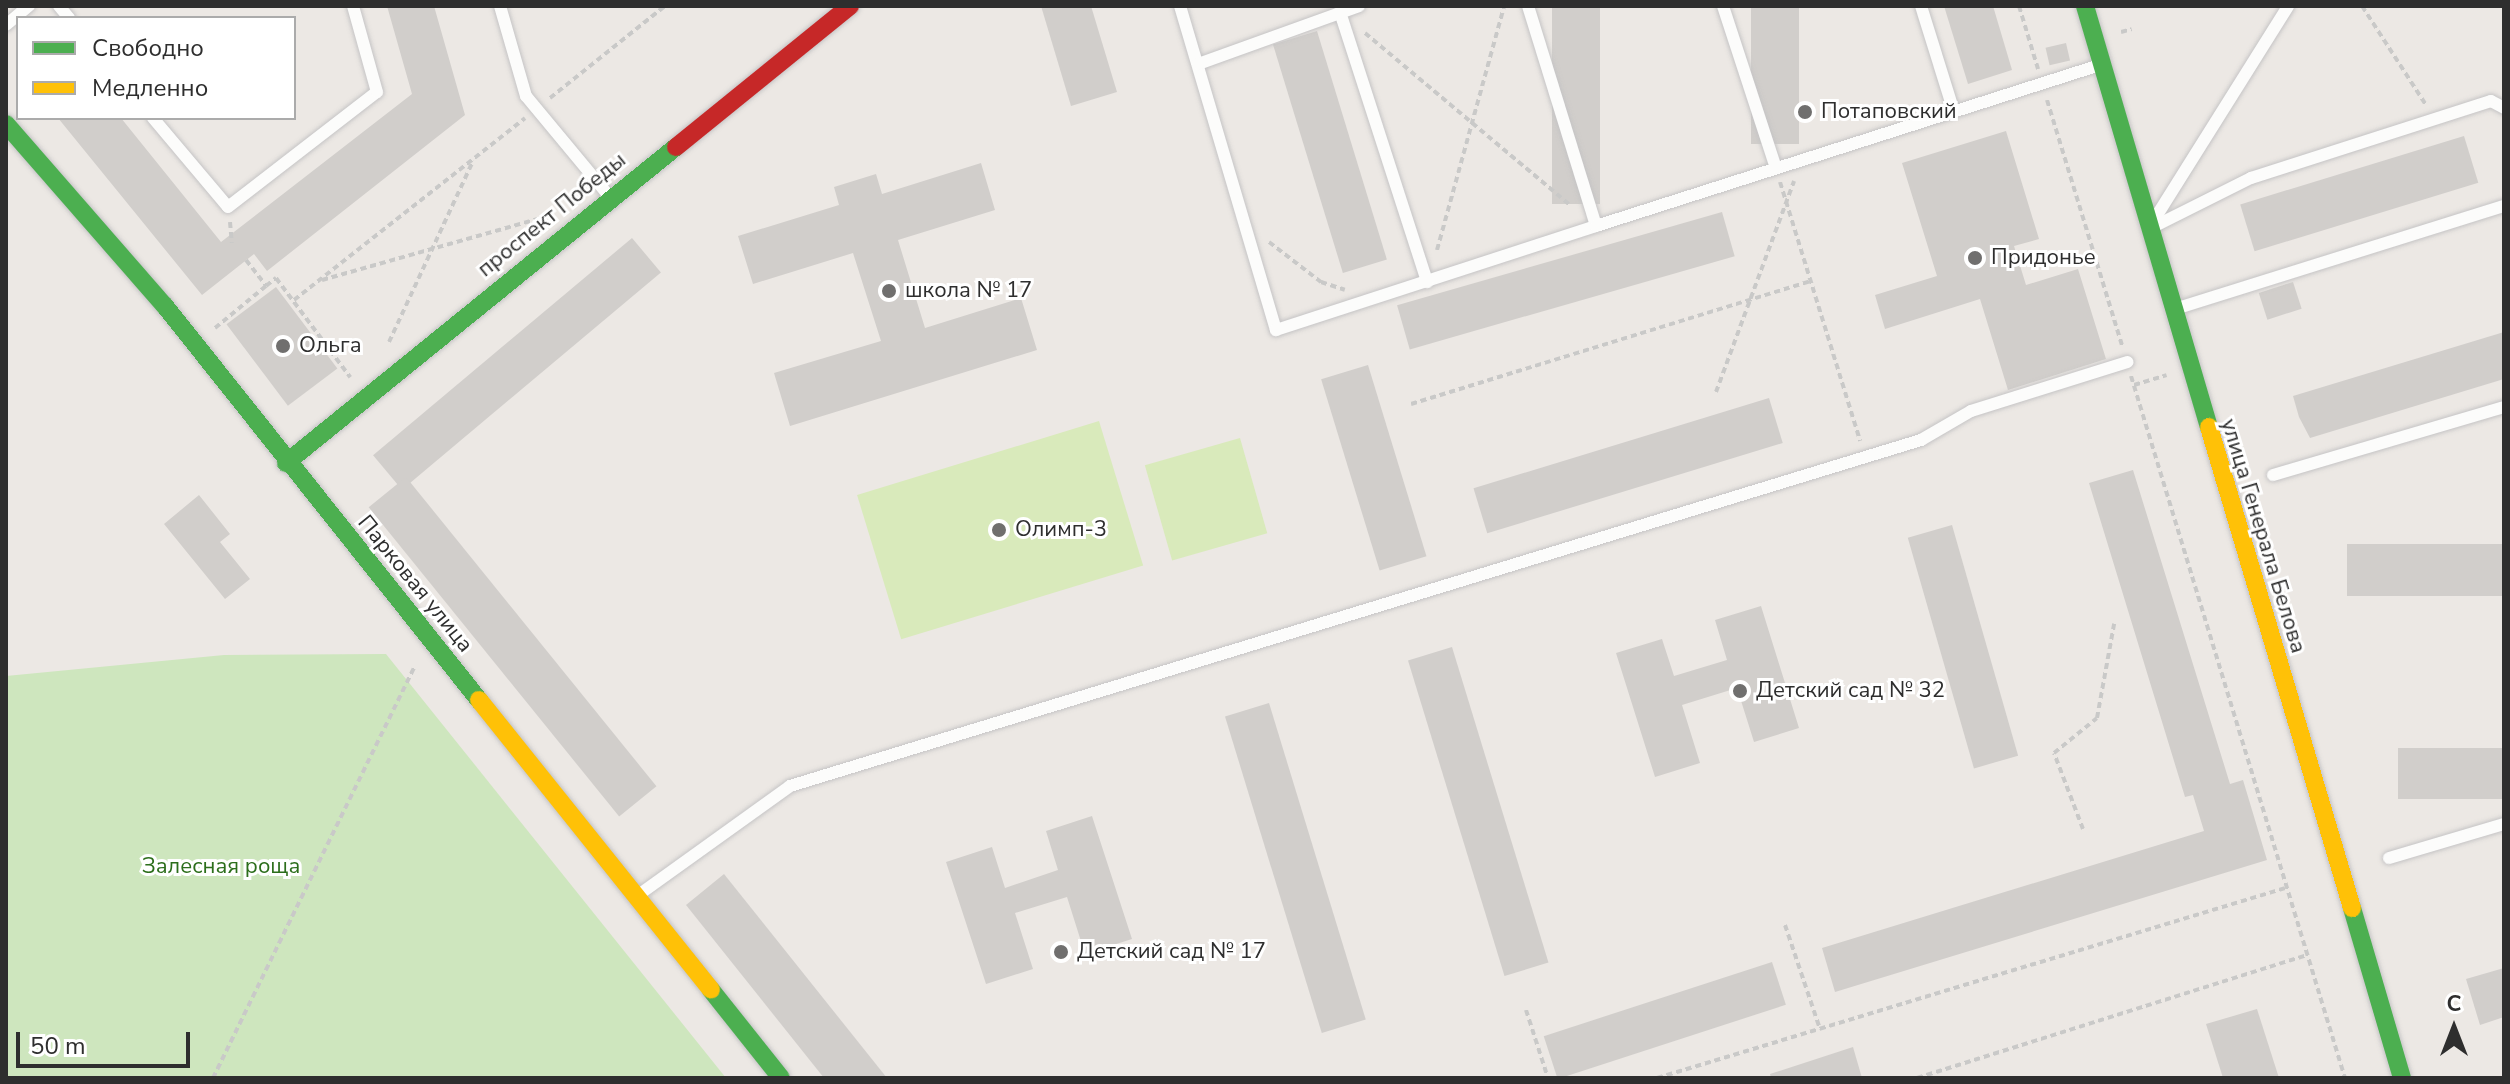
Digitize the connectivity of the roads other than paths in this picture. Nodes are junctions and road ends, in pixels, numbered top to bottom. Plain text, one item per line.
1 (353, 6) edge
2 (500, 6) edge
3 (1180, 6) edge
4 (1359, 6) edge
5 (1528, 6) edge
6 (1723, 6) edge
7 (1921, 6) edge
8 (2085, 6) edge
9 (2288, 6) edge
10 (846, 7) edge
11 (1340, 12) junction
12 (1198, 64) junction
13 (2103, 64) junction
14 (2504, 108) edge
15 (1954, 112) junction
16 (155, 120) edge
17 (6, 124) edge
18 (1776, 168) junction
19 (611, 198) junction
20 (2504, 206) edge
21 (1596, 226) junction
22 (2148, 230) junction
23 (1427, 282) junction
24 (2171, 310) junction
25 (2127, 362) road end
26 (2504, 407) edge
27 (286, 463) junction
28 (2273, 475) dead end
29 (2504, 824) edge
30 (2389, 858) dead end
31 (637, 896) junction
32 (781, 1078) edge
33 (2402, 1078) edge

1 - 16 lane
2 - 19 lane
3 - 12 lane
4 - 11 lane
5 - 21 lane
6 - 18 lane
7 - 15 lane
8 - 13 street, улица Генерала Белова
9 - 22 lane
10 - 19 street, проспект Победы
11 - 12 lane
11 - 23 lane
12 - 23 lane
13 - 15 lane
13 - 22 street, улица Генерала Белова
14 - 22 lane
15 - 18 lane
17 - 27 street, Парковая улица
18 - 21 lane
19 - 27 street, проспект Победы
20 - 24 lane
21 - 23 lane
22 - 24 street, улица Генерала Белова
24 - 33 street, улица Генерала Белова
25 - 31 lane
26 - 28 lane
27 - 31 street, Парковая улица
29 - 30 lane
31 - 32 street, Парковая улица

